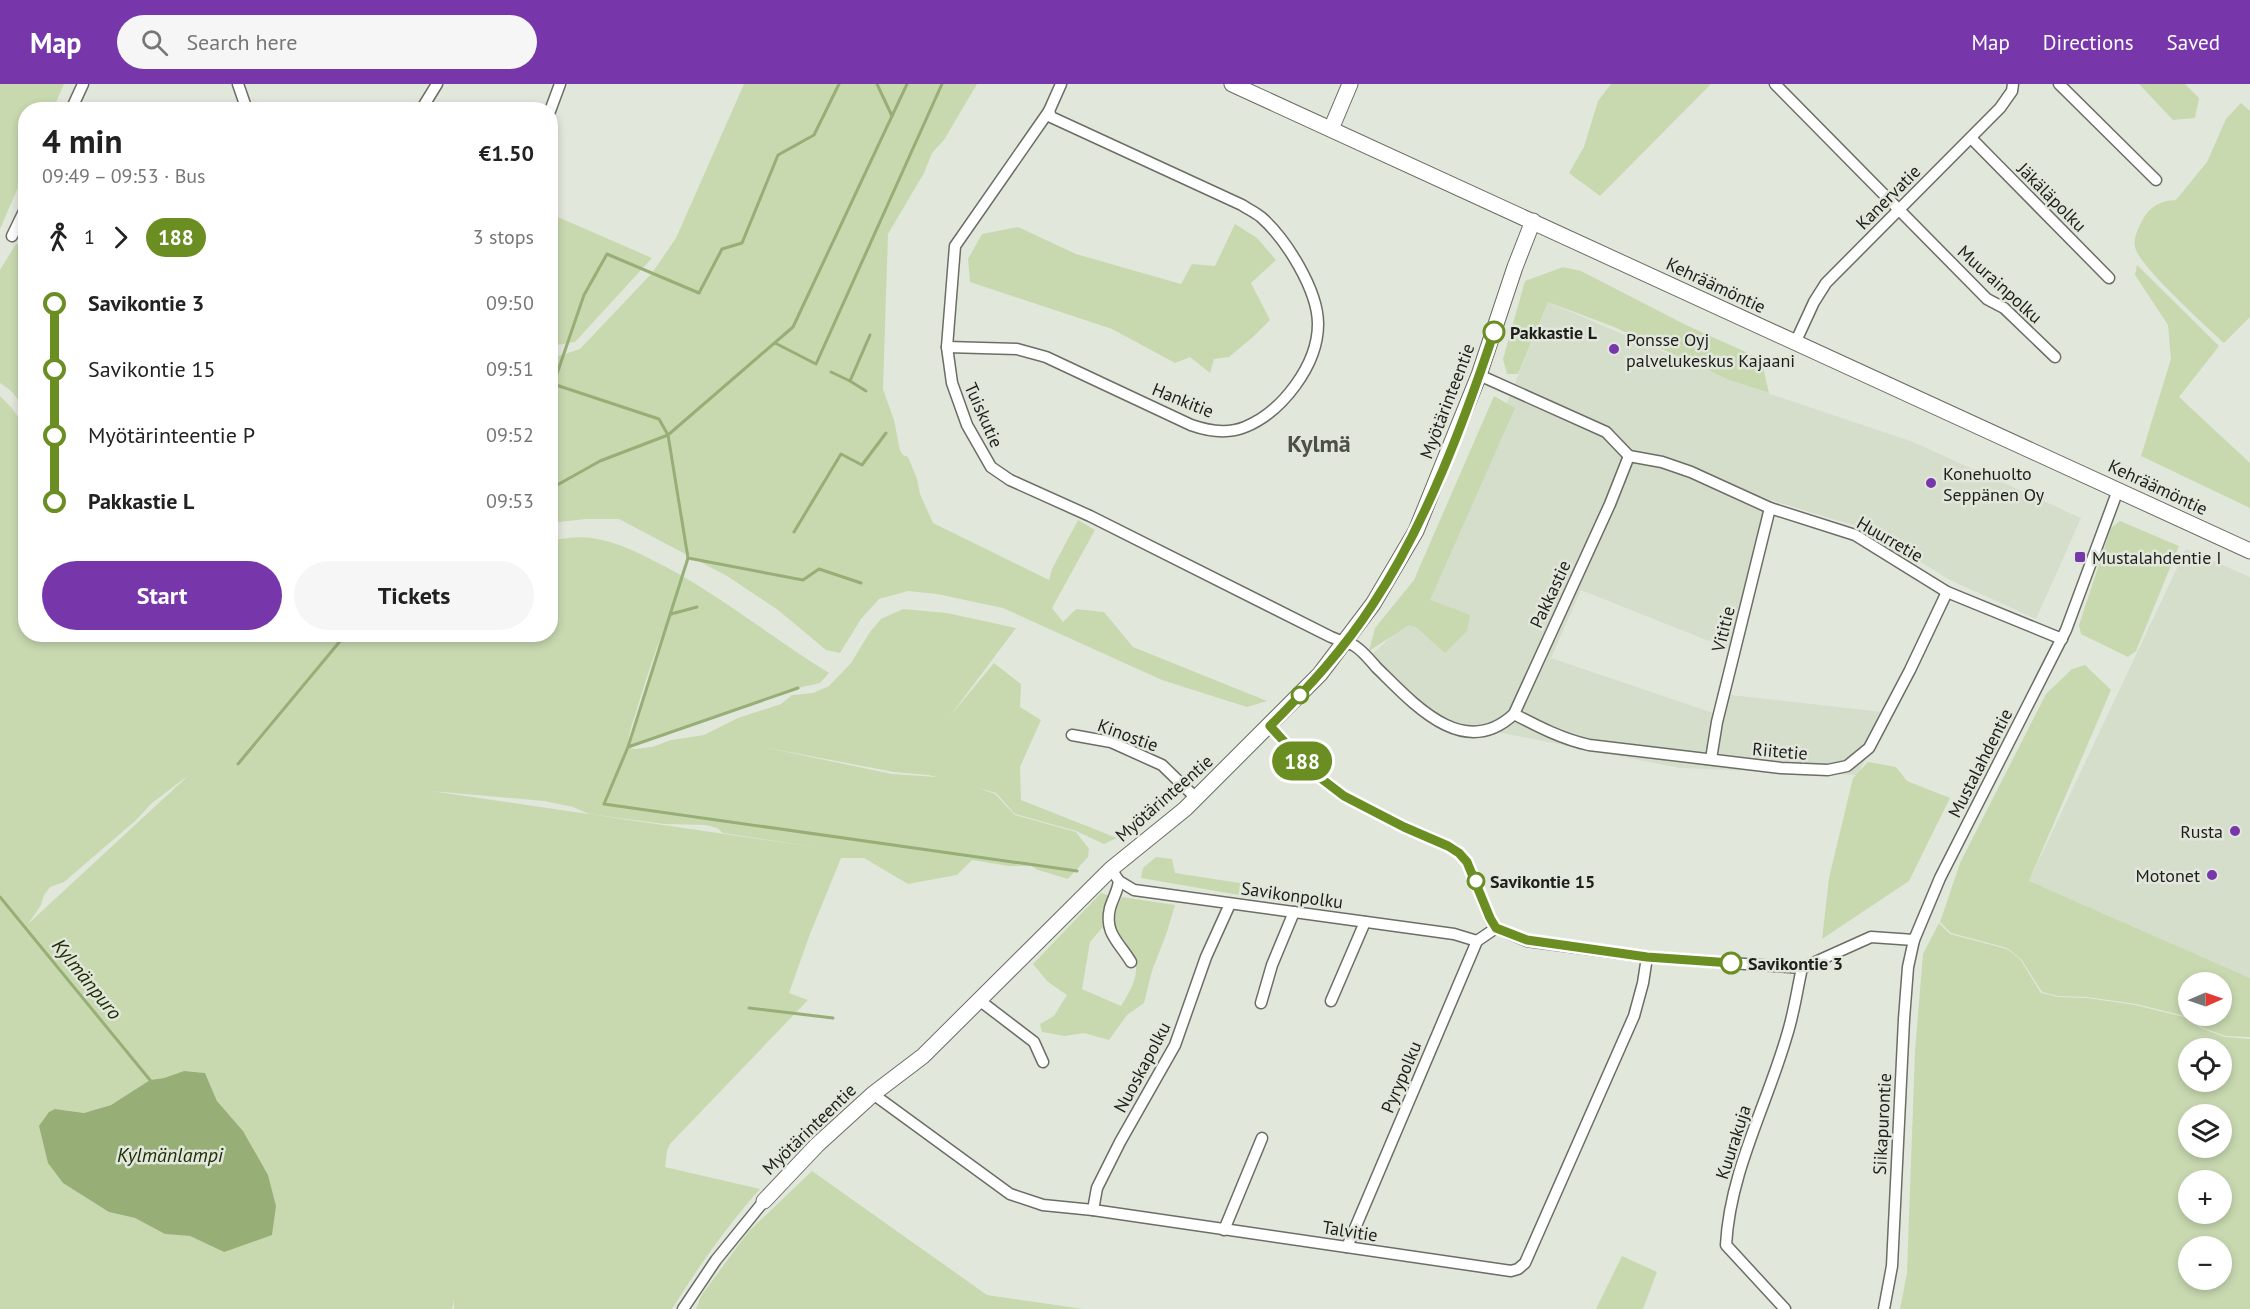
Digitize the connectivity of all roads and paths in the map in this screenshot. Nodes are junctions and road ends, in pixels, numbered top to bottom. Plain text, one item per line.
1 (83, 84) edge
2 (238, 84) edge
3 (436, 84) edge
4 (560, 84) edge
5 (1061, 84) edge
6 (1232, 84) edge
7 (1350, 84) edge
8 (1775, 84) edge
9 (2013, 84) edge
10 (2059, 84) edge
11 (75, 102) edge
12 (244, 102) edge
13 (426, 102) edge
14 (553, 102) edge
15 (1049, 111) junction
16 (1331, 129) junction
17 (1971, 138) junction
18 (2156, 180) dead end
19 (1898, 210) junction
20 (1533, 221) junction
21 (18, 224) edge
22 (12, 236) dead end
23 (2109, 278) dead end
24 (1796, 342) junction
25 (947, 347) junction
26 (2055, 357) dead end
27 (1479, 375) junction
28 (1629, 456) junction
29 (2118, 490) junction
30 (1770, 508) junction
31 (2250, 551) edge
32 (1947, 592) junction
33 (2062, 639) junction
34 (1345, 643) junction
35 (1514, 714) junction
36 (1270, 726) junction
37 (1072, 735) dead end
38 (1711, 759) junction
39 (1196, 798) junction
40 (1115, 875) junction
41 (1230, 904) junction
42 (1294, 912) junction
43 (1365, 922) junction
44 (1496, 928) junction
45 (1914, 940) junction
46 (1477, 941) junction
47 (1647, 957) junction
48 (1131, 962) dead end
49 (1802, 968) junction
50 (979, 1000) junction
51 (1331, 1001) dead end
52 (1261, 1003) dead end
53 (1043, 1062) dead end
54 (873, 1094) junction
55 (1262, 1138) dead end
56 (764, 1201) joint
57 (1093, 1210) junction
58 (1224, 1230) junction
59 (1347, 1247) junction
60 (683, 1309) edge
61 (1785, 1309) edge
62 (1884, 1309) edge

1 - 11 street
2 - 12 street
3 - 13 street
4 - 14 street
5 - 15 street, Tuiskutie
6 - 16 street, Kehräämöntie
7 - 16 street
8 - 19 street, Muurainpolku
9 - 17 street, Kanervatie
10 - 18 street
15 - 25 street, Tuiskutie
15 - 25 street, Hankitie
16 - 20 street, Kehräämöntie
17 - 19 street, Kanervatie
17 - 23 street, Jäkäläpolku
19 - 24 street, Kanervatie
19 - 26 street, Muurainpolku
20 - 24 street, Kehräämöntie
20 - 27 street, Myötärinteentie
21 - 22 street
24 - 29 street, Kehräämöntie
25 - 34 street, Tuiskutie
27 - 28 street
27 - 34 street, Myötärinteentie
28 - 30 street, Huurretie
28 - 35 street, Pakkastie
29 - 31 street, Kehräämöntie
29 - 33 street, Mustalahdentie
30 - 32 street, Huurretie
30 - 38 street, Vititie
32 - 33 street, Huurretie
32 - 38 street, Riitetie
33 - 45 street, Mustalahdentie
34 - 35 street
34 - 36 street, Myötärinteentie
35 - 38 street, Riitetie
36 - 39 street, Myötärinteentie
36 - 44 street
37 - 39 street, Kinostie
39 - 40 street, Myötärinteentie
40 - 41 street, Savikonpolku
40 - 48 street
40 - 50 street, Myötärinteentie
41 - 42 street, Savikonpolku
41 - 57 street, Nuoskapolku
42 - 43 street, Savikonpolku
42 - 52 street
43 - 46 street, Savikonpolku
43 - 51 street
44 - 46 street
44 - 47 street
45 - 49 street
45 - 62 street, Siikapurontie
46 - 59 street, Pyrypolku
47 - 49 street
47 - 59 street, Talvitie
49 - 61 street, Kuurakuja
50 - 53 street
50 - 54 street, Myötärinteentie
54 - 56 street, Myötärinteentie
54 - 57 street, Talvitie
55 - 58 street
56 - 60 street, Myötärinteentie
57 - 58 street, Talvitie
58 - 59 street, Talvitie

